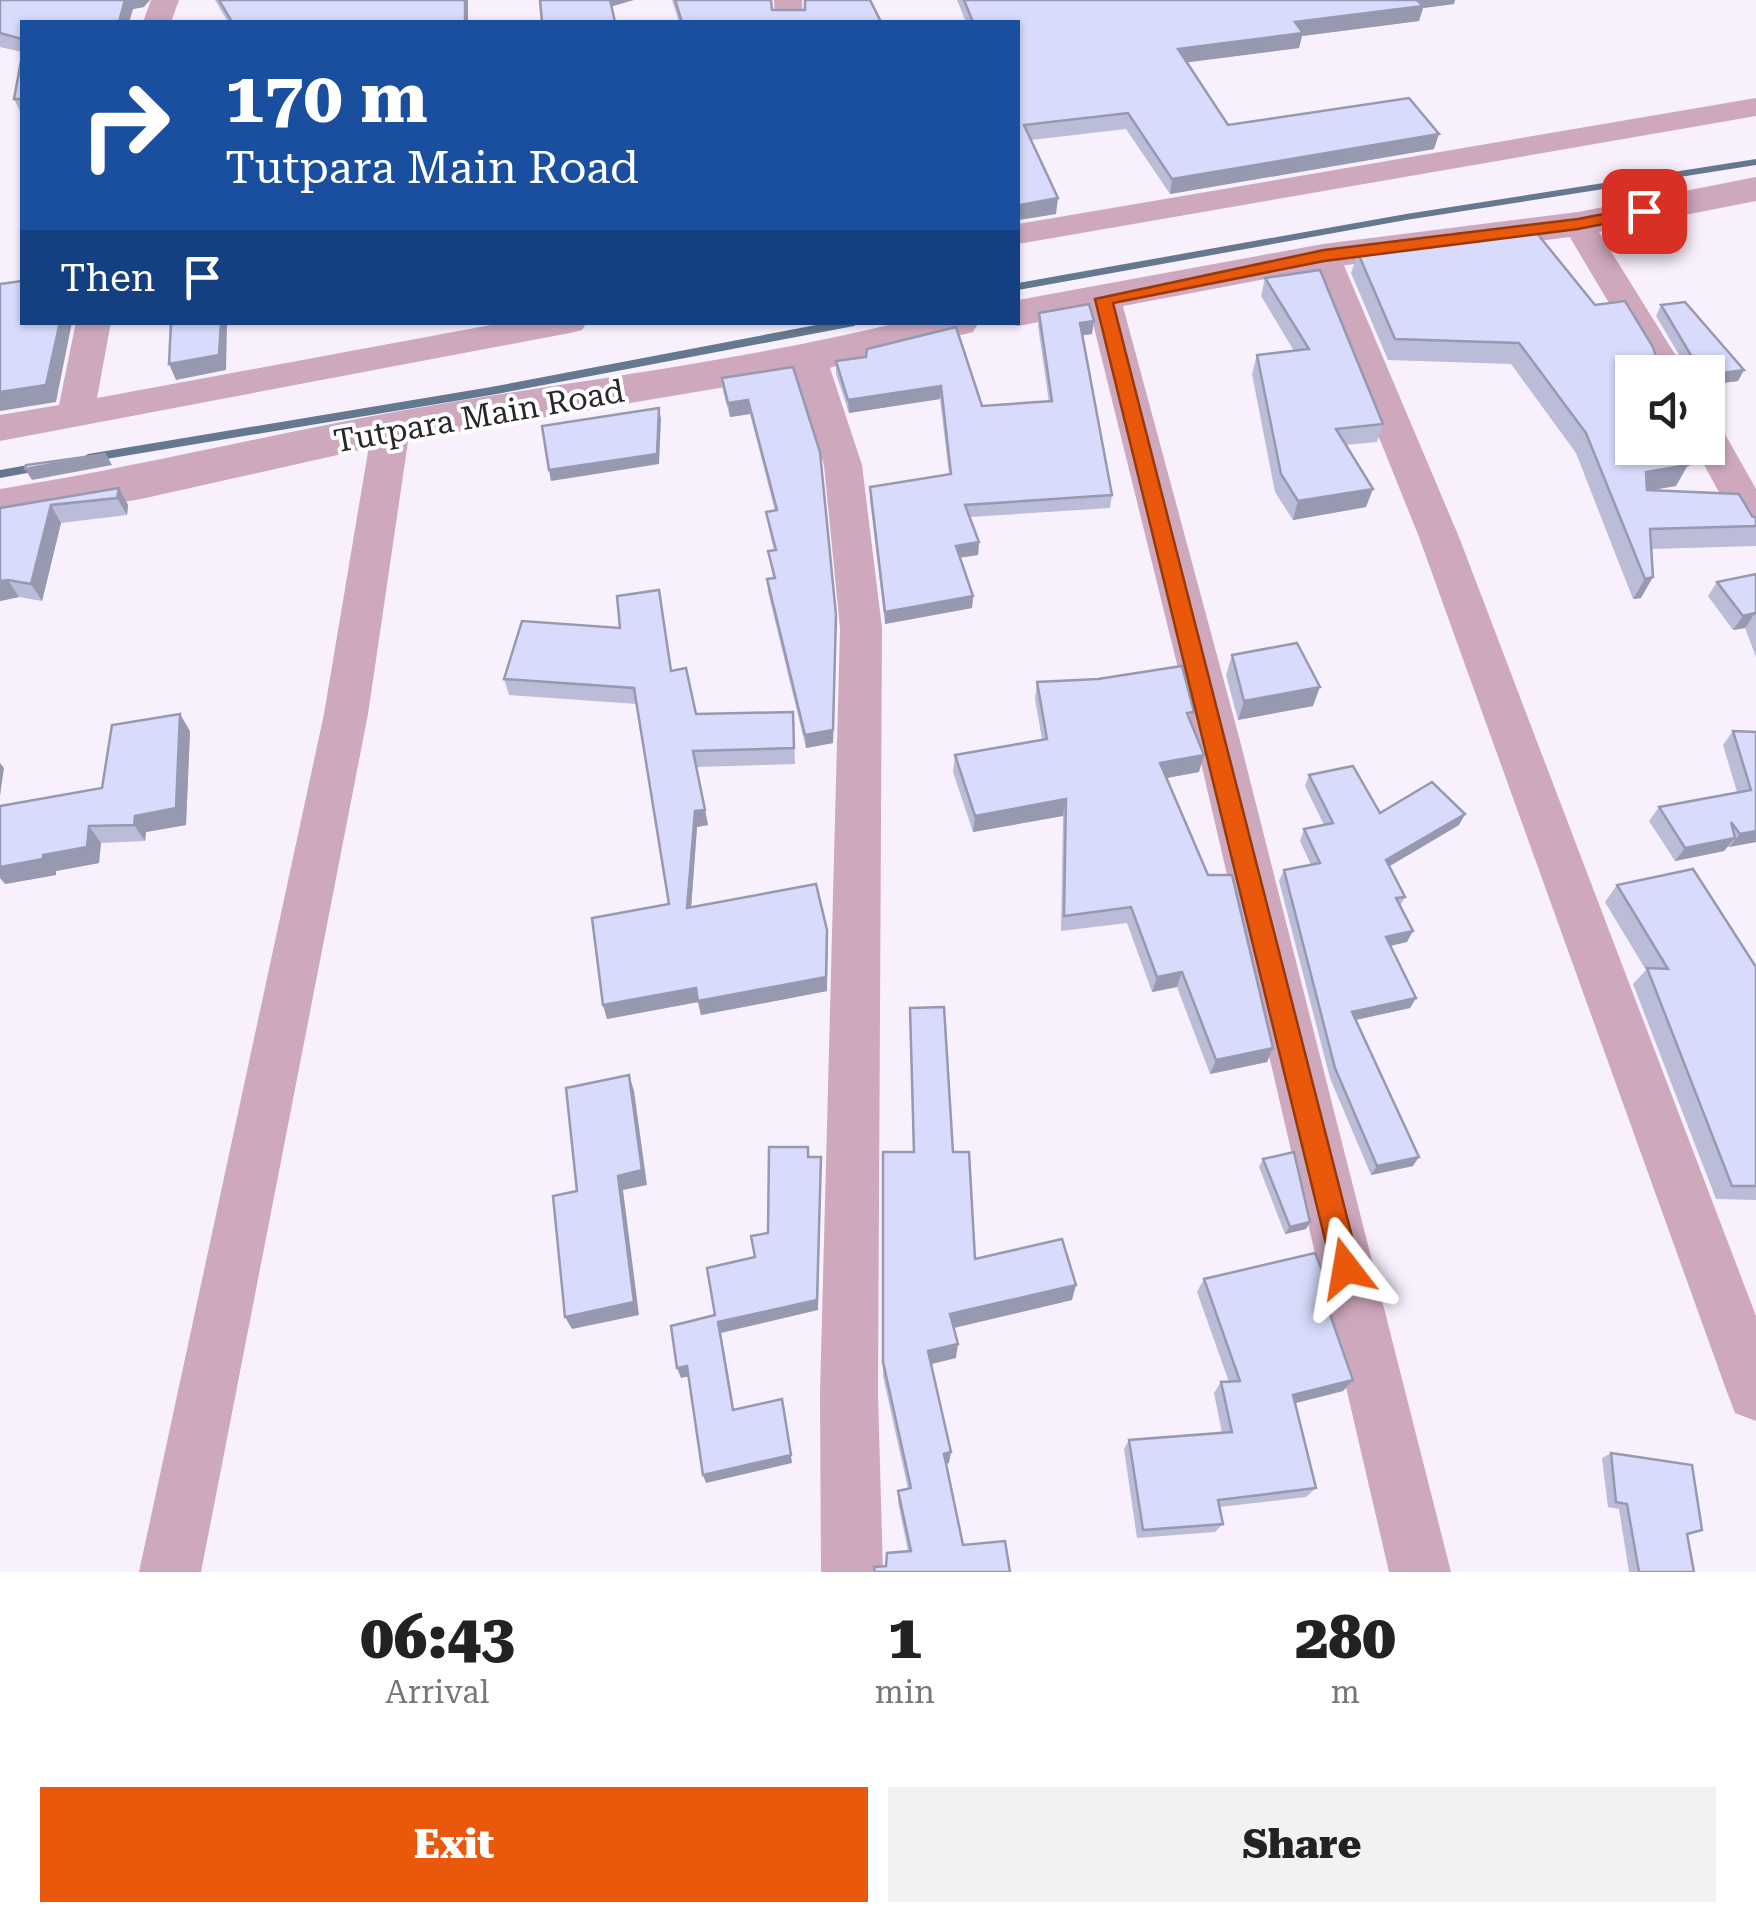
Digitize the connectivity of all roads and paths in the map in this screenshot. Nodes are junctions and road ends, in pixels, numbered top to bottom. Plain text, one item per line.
1 (1756, 107) edge
2 (1750, 190) edge
3 (1578, 224) junction
4 (1020, 234) edge
5 (1324, 256) junction
6 (1104, 299) junction
7 (1020, 313) edge
8 (93, 325) edge
9 (554, 325) edge
10 (942, 325) edge
11 (1658, 355) edge
12 (808, 358) junction
13 (75, 416) junction
14 (0, 428) edge
15 (391, 428) junction
16 (1724, 465) edge
17 (0, 506) edge
18 (1756, 525) edge
19 (1756, 1392) edge
20 (170, 1572) edge
21 (852, 1572) edge
22 (1420, 1572) edge

1 - 4 street
2 - 3 street
3 - 5 street
3 - 11 street
5 - 6 street
5 - 19 street
6 - 7 street
6 - 22 street
8 - 13 street
9 - 13 street
10 - 12 street, Tutpara Main Road
12 - 15 street, Tutpara Main Road
12 - 21 street
13 - 14 street
15 - 17 street, Tutpara Main Road
15 - 20 street
16 - 18 street

